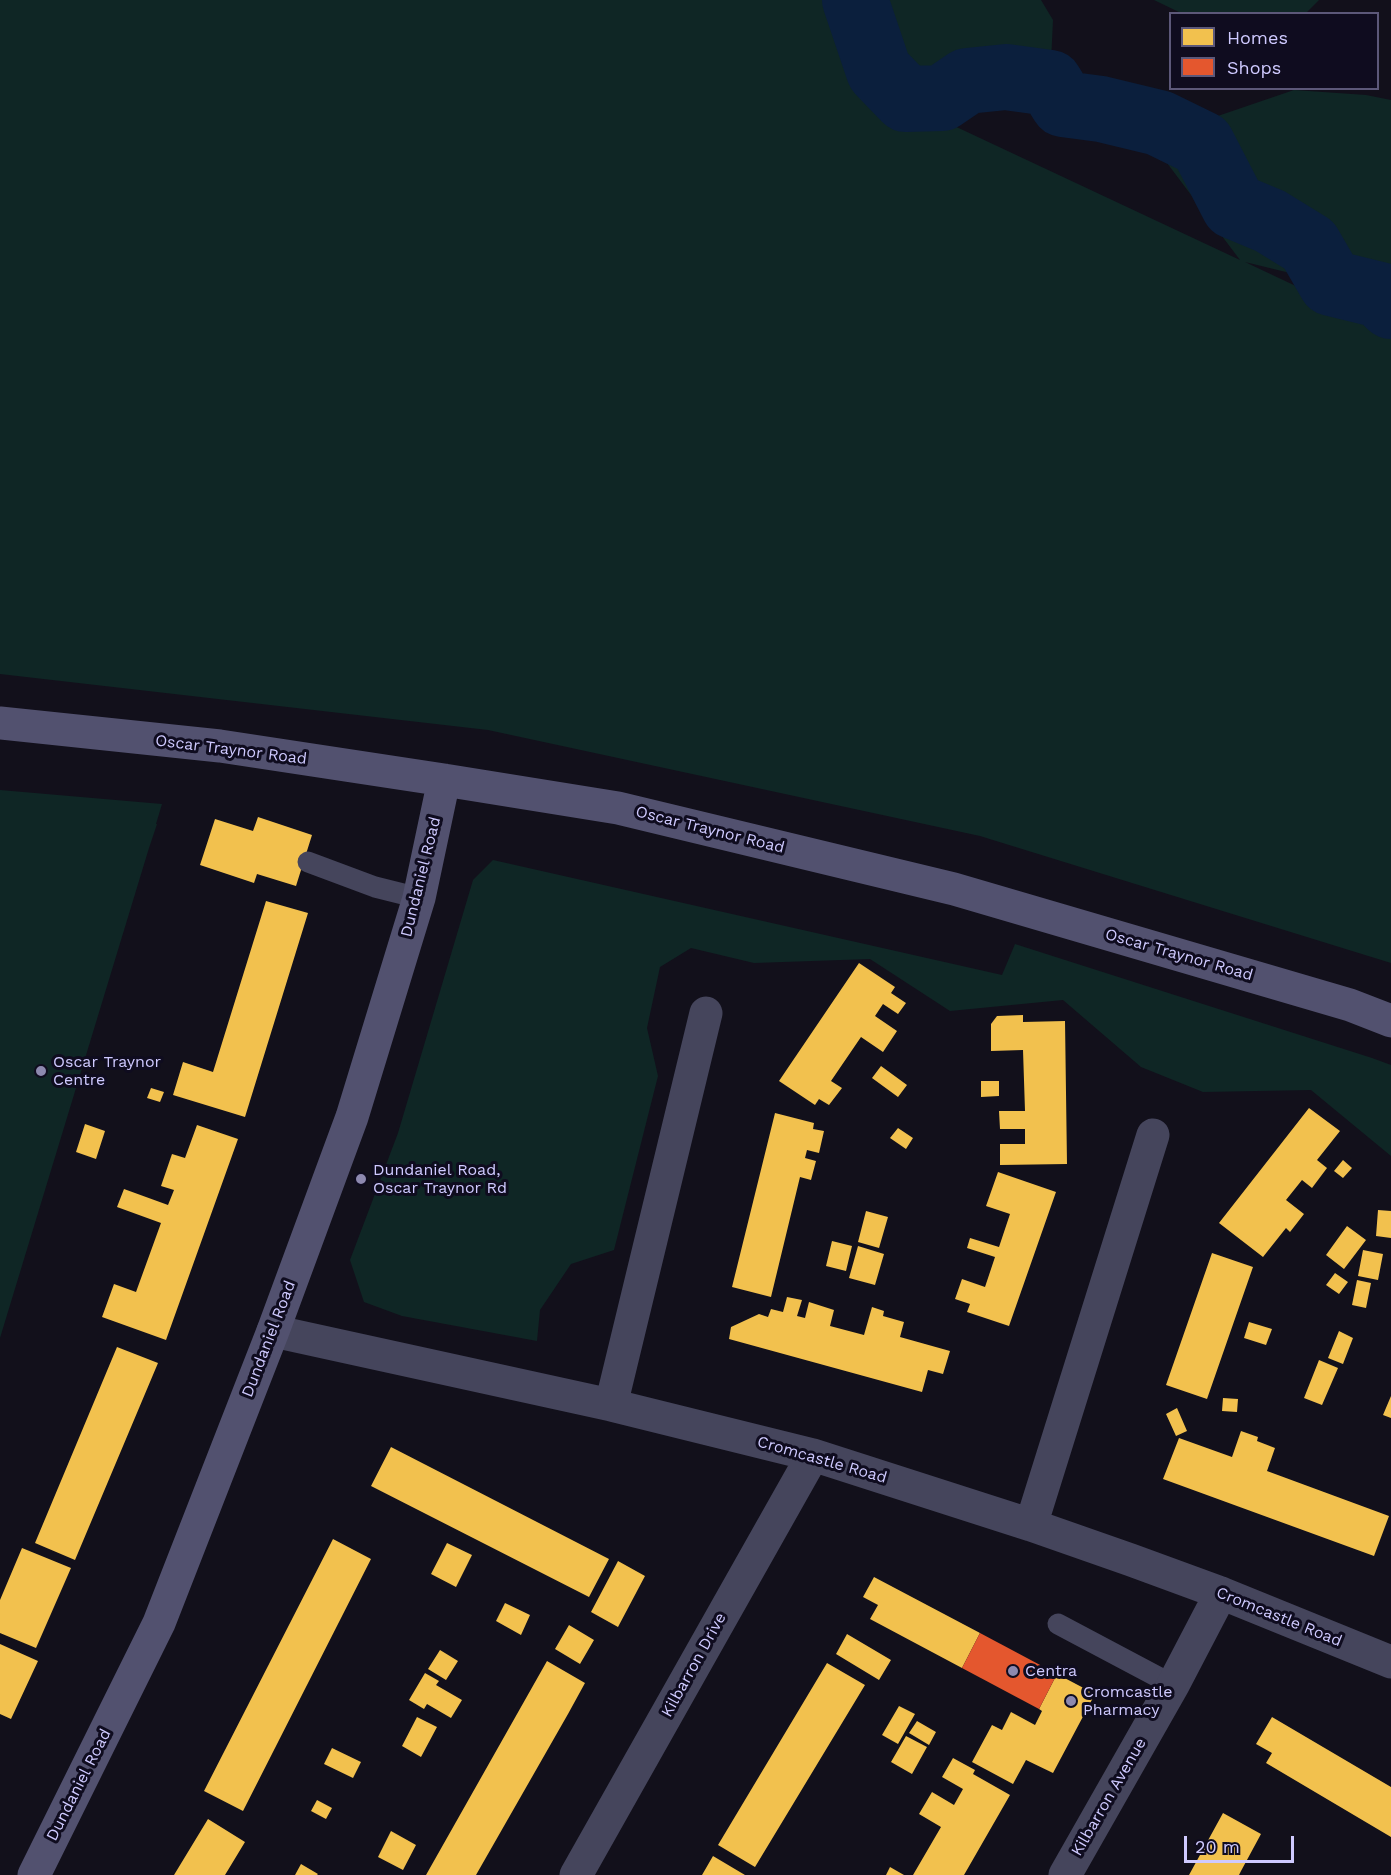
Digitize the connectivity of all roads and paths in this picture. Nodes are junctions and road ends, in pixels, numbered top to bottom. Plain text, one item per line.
1 (5, 724) edge
2 (444, 780) junction
3 (308, 862) dead end
4 (419, 898) junction
5 (706, 1013) dead end
6 (1391, 1021) edge
7 (1153, 1135) dead end
8 (273, 1331) junction
9 (611, 1405) junction
10 (813, 1455) junction
11 (1030, 1525) junction
12 (1221, 1593) junction
13 (1058, 1624) dead end
14 (1391, 1662) edge
15 (1173, 1685) junction
16 (34, 1875) edge
17 (576, 1875) edge
18 (1065, 1875) edge

1 - 2 main road, Oscar Traynor Road
2 - 4 main road, Dundaniel Road
2 - 6 main road, Oscar Traynor Road
3 - 4 lane
4 - 8 main road, Dundaniel Road
5 - 9 street
7 - 11 street
8 - 9 street, Cromcastle Road
8 - 16 main road, Dundaniel Road
9 - 10 street, Cromcastle Road
10 - 11 street, Cromcastle Road
10 - 17 street, Kilbarron Drive
11 - 12 street, Cromcastle Road
12 - 14 street, Cromcastle Road
12 - 15 street, Kilbarron Avenue
13 - 15 lane
15 - 18 street, Kilbarron Avenue

